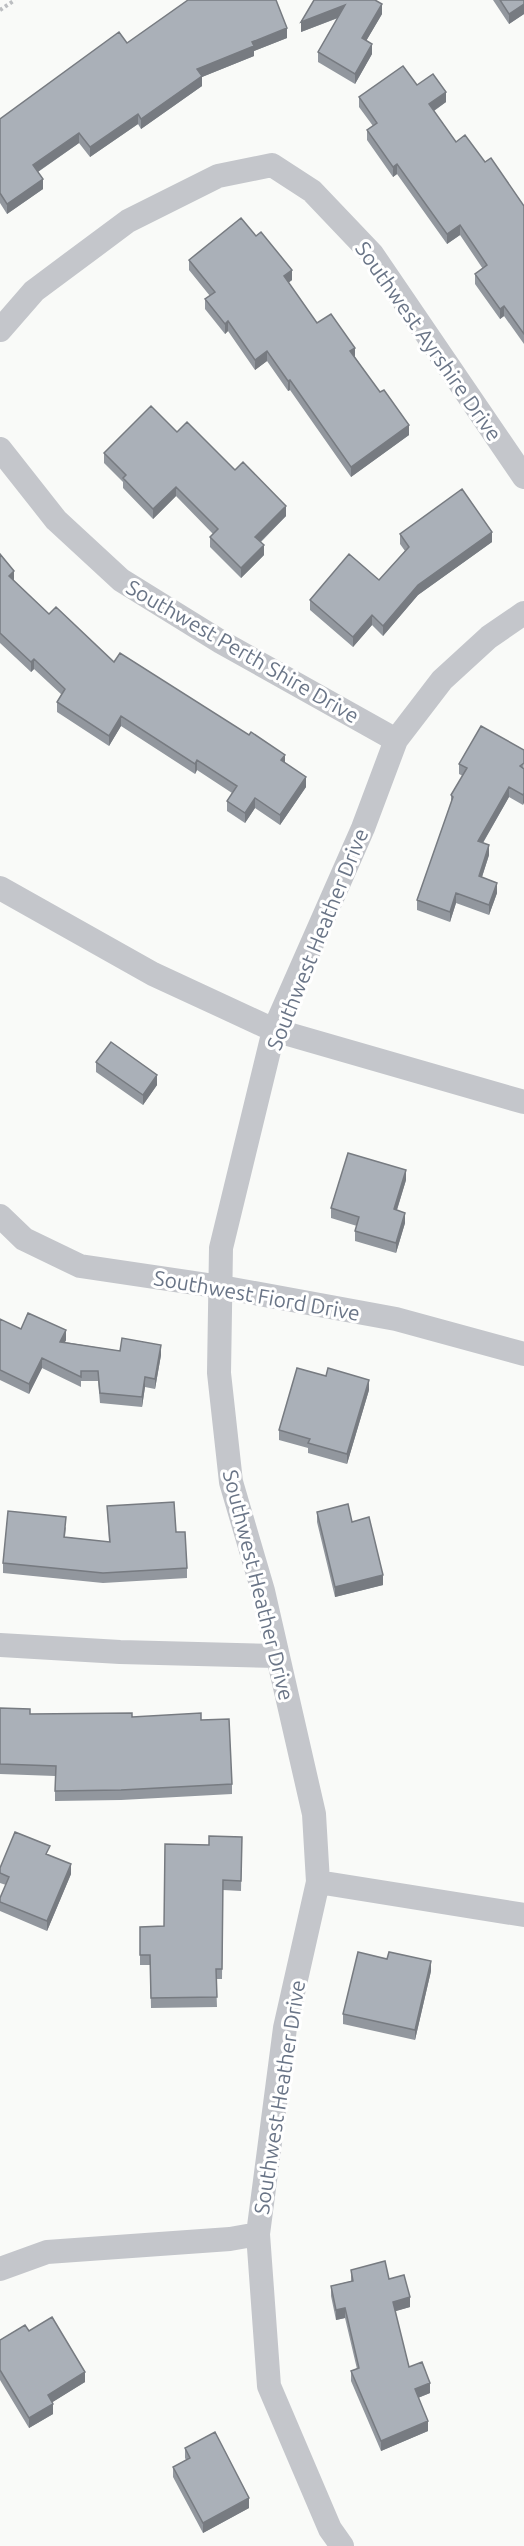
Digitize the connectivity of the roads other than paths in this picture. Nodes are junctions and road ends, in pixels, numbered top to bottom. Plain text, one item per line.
1 (0, 330) edge
2 (0, 449) edge
3 (524, 477) edge
4 (524, 613) edge
5 (396, 740) junction
6 (0, 888) edge
7 (274, 1030) junction
8 (524, 1102) edge
9 (0, 1216) edge
10 (221, 1287) junction
11 (524, 1354) edge
12 (0, 1645) edge
13 (277, 1656) junction
14 (318, 1882) junction
15 (524, 1915) edge
16 (258, 2234) junction
17 (0, 2269) edge
18 (342, 2546) edge

1 - 3 street, Southwest Ayrshire Drive
2 - 5 street, Southwest Perth Shire Drive
4 - 5 street, Southwest Heather Drive
5 - 7 street, Southwest Heather Drive
6 - 7 street
7 - 8 street
7 - 10 street, Southwest Heather Drive
9 - 10 street, Southwest Fiord Drive
10 - 11 street, Southwest Fiord Drive
10 - 13 street, Southwest Heather Drive
12 - 13 street
13 - 14 street, Southwest Heather Drive
14 - 15 street
14 - 16 street, Southwest Heather Drive
16 - 17 street
16 - 18 street, Southwest Heather Drive

